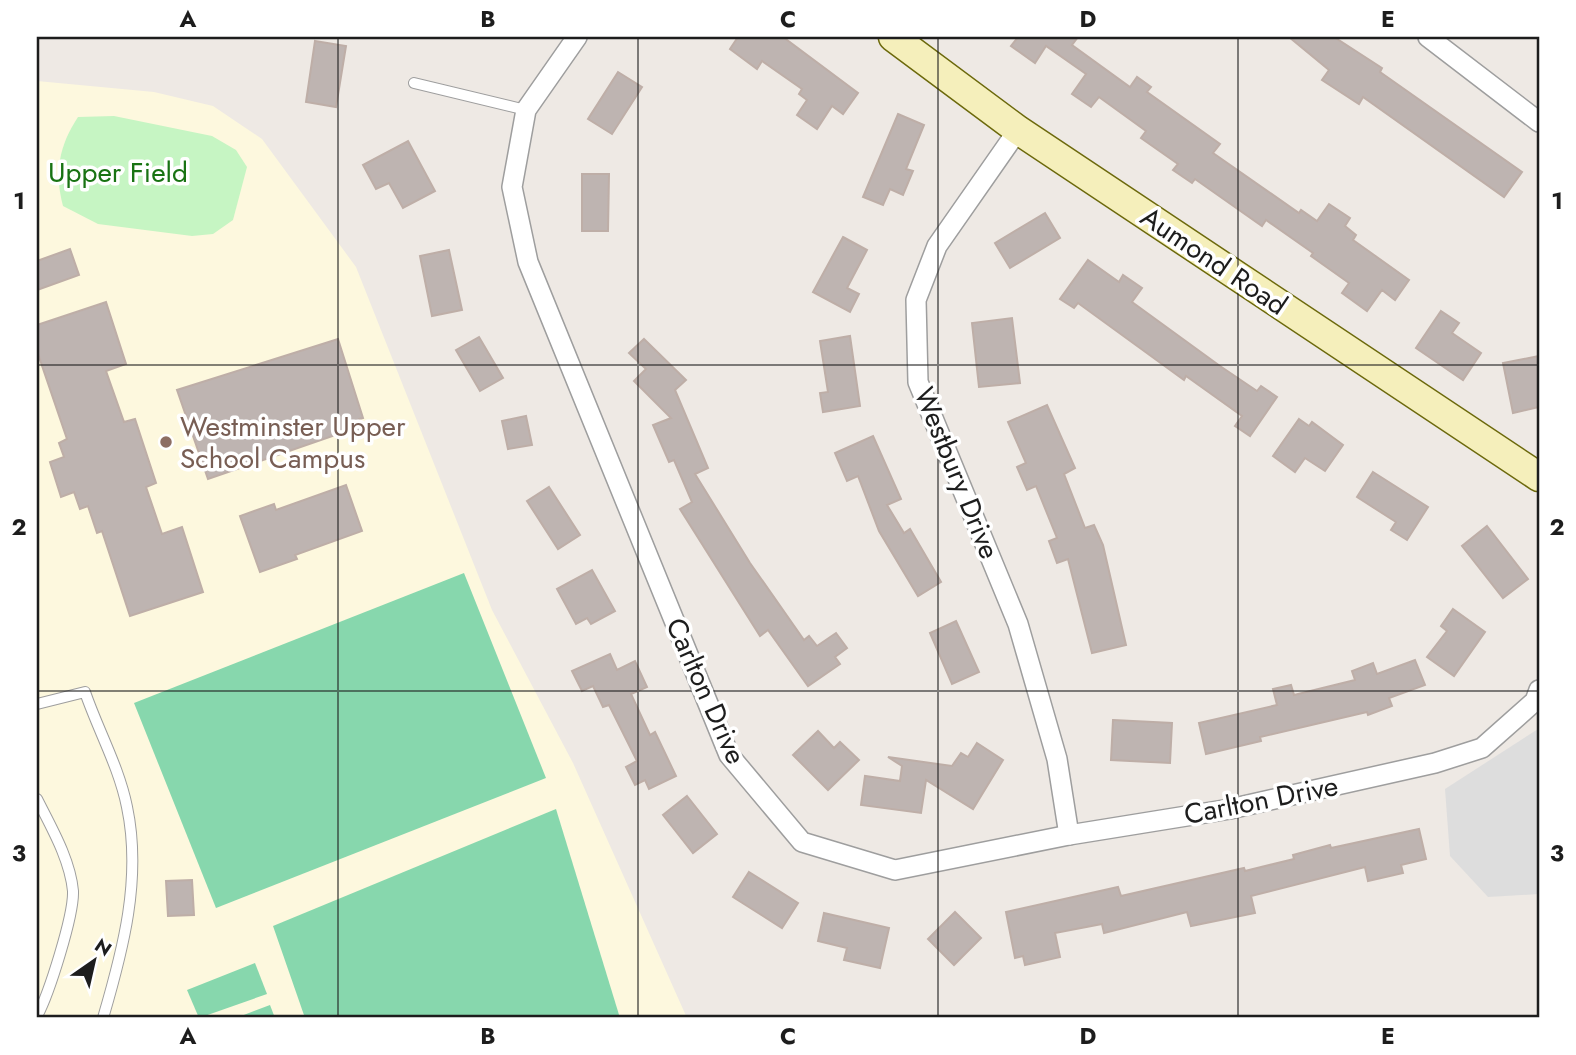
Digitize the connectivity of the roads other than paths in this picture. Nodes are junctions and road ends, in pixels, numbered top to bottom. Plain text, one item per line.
1 (577, 37) edge
2 (894, 37) edge
3 (1428, 37) edge
4 (414, 83) dead end
5 (526, 110) junction
6 (1539, 122) edge
7 (1018, 130) junction
8 (1539, 477) edge
9 (1539, 690) edge
10 (37, 704) edge
11 (37, 799) edge
12 (1069, 835) junction
13 (37, 1016) edge
14 (103, 1018) edge

1 - 5 street, Carlton Drive
2 - 7 street, Aumond Road
3 - 6 street
4 - 5 lane
5 - 12 street, Carlton Drive
7 - 8 street, Aumond Road
7 - 12 street, Westbury Drive
9 - 12 street, Carlton Drive
10 - 14 lane
11 - 13 lane

